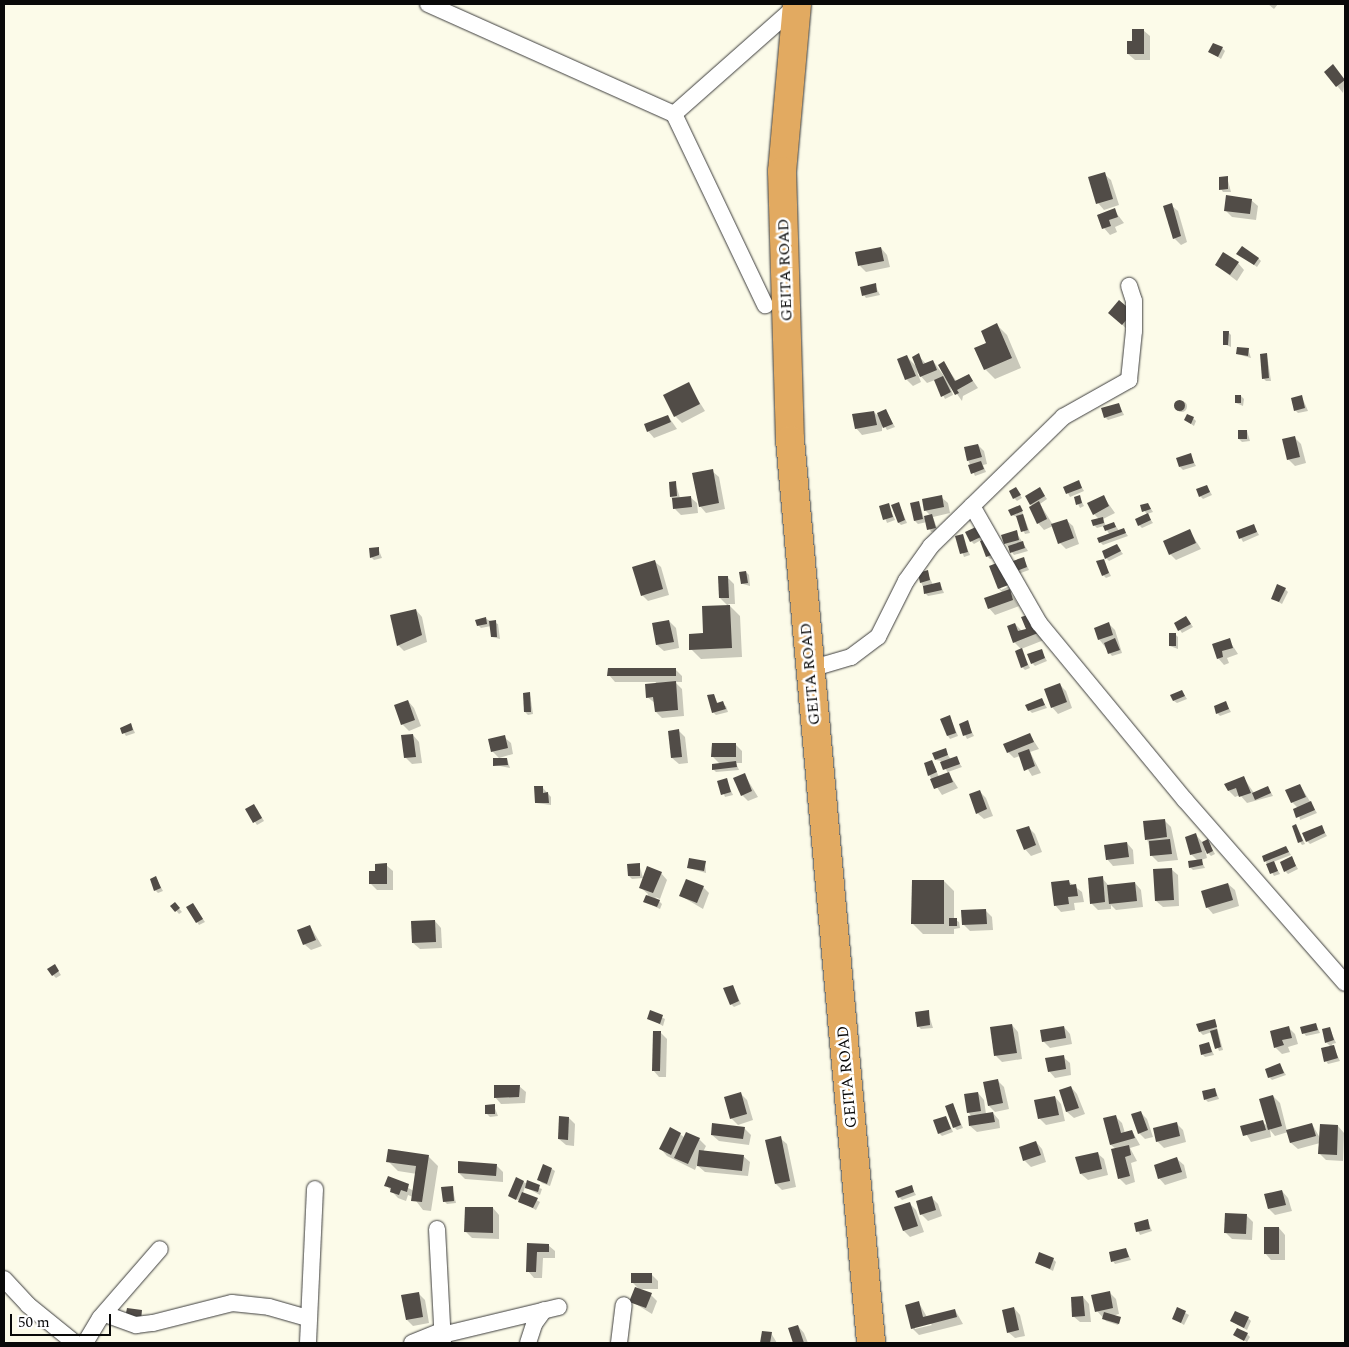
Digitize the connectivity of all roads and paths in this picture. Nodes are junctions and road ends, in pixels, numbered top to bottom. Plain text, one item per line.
1 (428, 4) edge
2 (796, 5) edge
3 (674, 114) junction
4 (1129, 286) dead end
5 (765, 305) dead end
6 (972, 506) junction
7 (810, 670) junction
8 (1345, 983) edge
9 (315, 1189) dead end
10 (437, 1229) dead end
11 (160, 1249) dead end
12 (4, 1279) edge
13 (624, 1305) dead end
14 (104, 1314) junction
15 (307, 1318) junction
16 (443, 1336) edge
17 (75, 1343) edge
18 (85, 1343) edge
19 (308, 1343) edge
20 (412, 1343) edge
21 (528, 1343) edge
22 (618, 1343) edge
23 (871, 1343) edge

1 - 3 street
2 - 3 street
2 - 7 highway, GEITA ROAD
3 - 5 street
4 - 6 street
6 - 7 street
6 - 8 street
7 - 23 highway, GEITA ROAD
9 - 15 street
10 - 16 street
11 - 14 street
12 - 17 street
13 - 22 street
14 - 15 street
14 - 18 street
15 - 19 street
16 - 20 street
16 - 21 street

